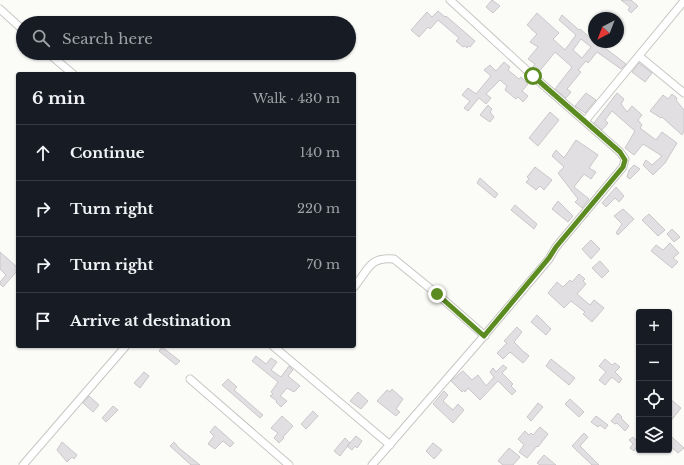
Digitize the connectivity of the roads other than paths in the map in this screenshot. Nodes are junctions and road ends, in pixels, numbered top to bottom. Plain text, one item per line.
1 (450, 0) edge
2 (684, 1) edge
3 (0, 9) edge
4 (16, 24) edge
5 (639, 56) junction
6 (56, 60) edge
7 (71, 72) edge
8 (684, 93) edge
9 (585, 121) junction
10 (356, 284) edge
11 (484, 336) junction
12 (125, 348) dead end
13 (276, 348) edge
14 (190, 379) dead end
15 (390, 445) junction
16 (23, 465) edge
17 (289, 465) edge
18 (372, 465) edge

1 - 9 street
2 - 5 street
3 - 4 street
5 - 8 street
5 - 9 street
6 - 7 street
9 - 11 street
10 - 11 street
11 - 15 street
12 - 16 street
13 - 15 street
14 - 17 street
15 - 18 street

